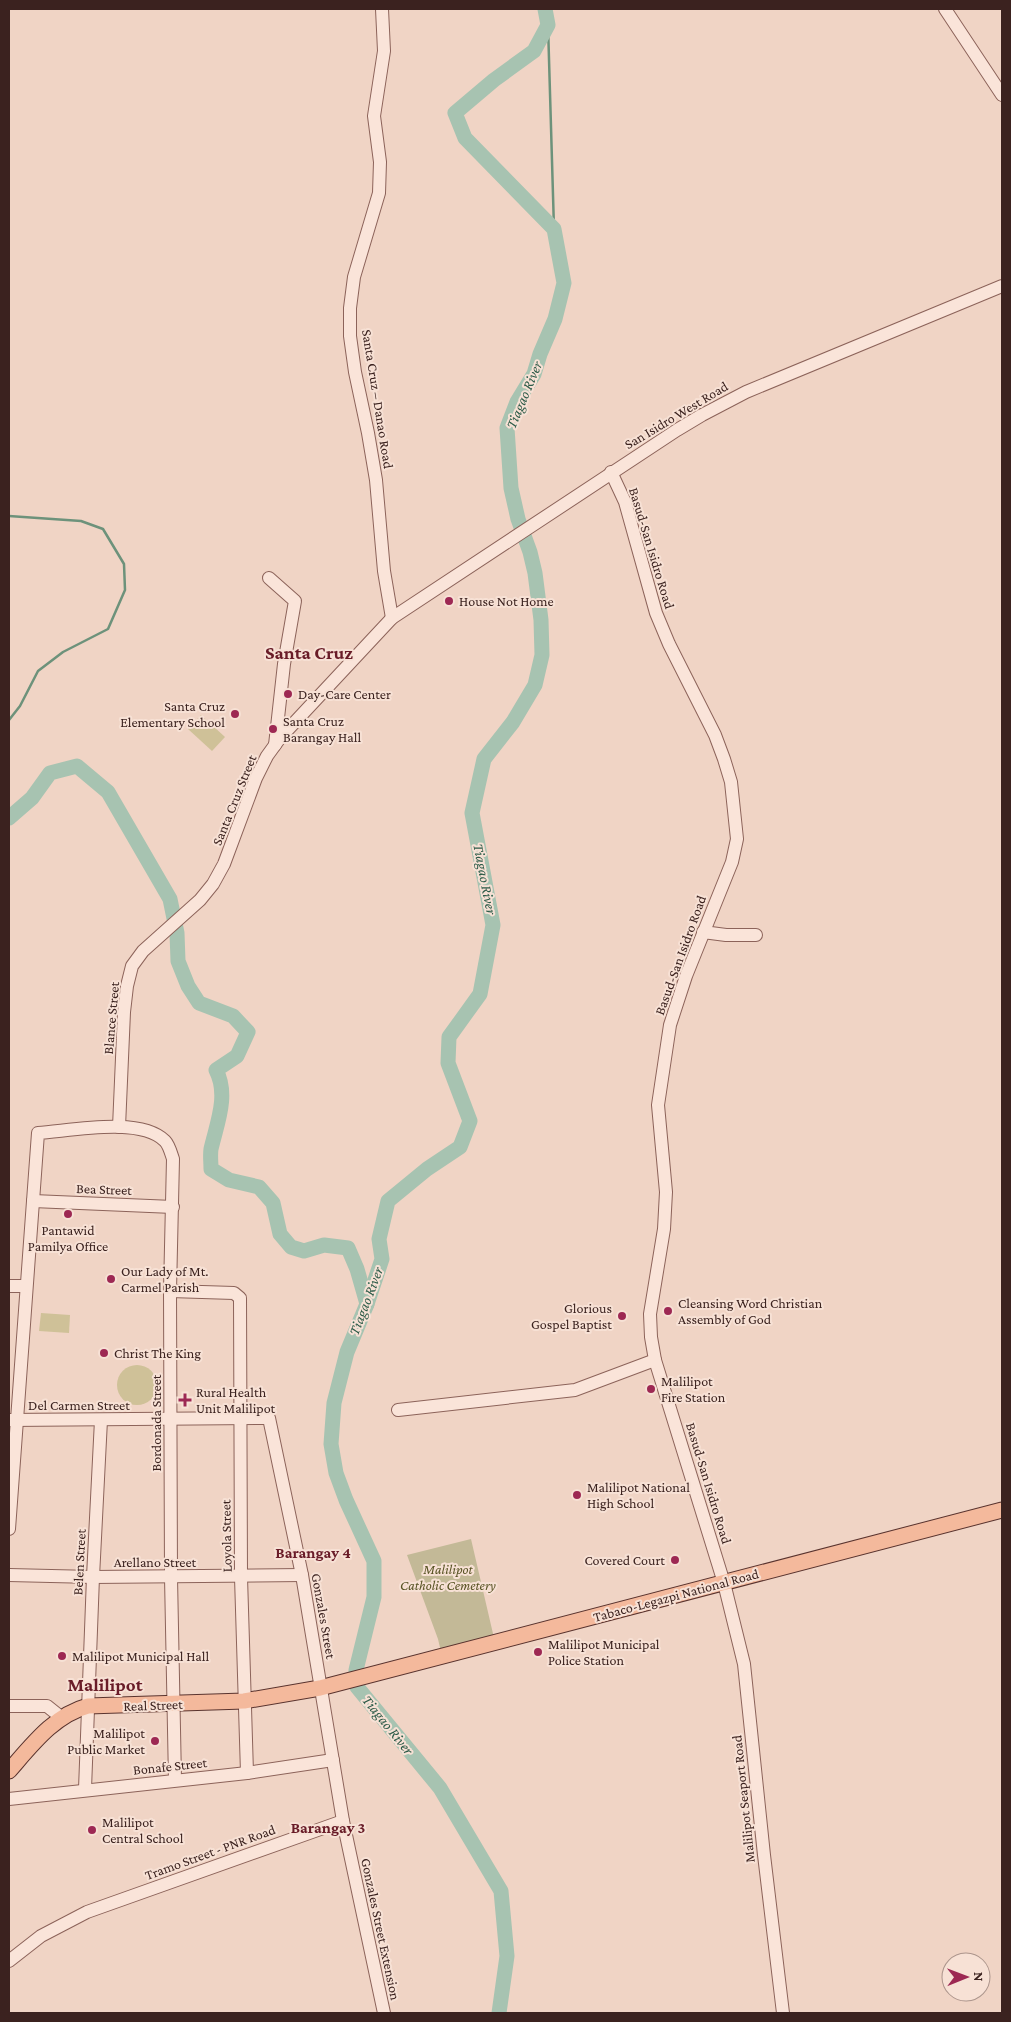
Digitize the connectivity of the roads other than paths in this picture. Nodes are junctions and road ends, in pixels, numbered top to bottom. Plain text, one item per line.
1 (382, 9) edge
2 (945, 9) edge
3 (1002, 94) edge
4 (1002, 286) edge
5 (611, 472) junction
6 (269, 578) dead end
7 (392, 618) junction
8 (275, 745) junction
9 (168, 928) joint
10 (703, 932) junction
11 (756, 935) dead end
12 (119, 1126) junction
13 (33, 1201) junction
14 (173, 1207) junction
15 (9, 1286) edge
16 (26, 1286) junction
17 (170, 1291) junction
18 (655, 1360) junction
19 (398, 1410) dead end
20 (240, 1418) junction
21 (269, 1418) joint
22 (13, 1420) edge
23 (101, 1420) junction
24 (171, 1420) junction
25 (1002, 1510) edge
26 (9, 1529) edge
27 (9, 1576) edge
28 (302, 1576) junction
29 (93, 1577) junction
30 (172, 1577) junction
31 (241, 1577) junction
32 (724, 1583) junction
33 (350, 1680) joint
34 (320, 1688) junction
35 (244, 1701) junction
36 (174, 1704) junction
37 (9, 1706) edge
38 (88, 1706) junction
39 (62, 1718) junction
40 (333, 1760) junction
41 (9, 1771) edge
42 (247, 1773) junction
43 (175, 1780) junction
44 (86, 1790) junction
45 (9, 1799) edge
46 (343, 1821) junction
47 (9, 1961) edge
48 (384, 2013) edge
49 (783, 2013) edge

1 - 7 street, Santa Cruz – Danao Road
2 - 3 street
4 - 5 street, San Isidro West Road
5 - 7 street, San Isidro West Road
5 - 10 street, Basud-San Isidro Road
6 - 8 street
7 - 8 street, Santa Cruz Street
8 - 9 street, Santa Cruz Street
9 - 12 street, Blance Street
10 - 11 street
10 - 18 street, Basud-San Isidro Road
12 - 13 street
12 - 14 street, Bordonada Street
13 - 14 street, Bea Street
13 - 16 street
14 - 17 street, Bordonada Street
15 - 16 street
16 - 22 street
17 - 20 street, Loyola Street
17 - 24 street, Bordonada Street
18 - 19 street
18 - 32 street, Basud-San Isidro Road
20 - 21 street, Del Carmen Street
20 - 24 street, Del Carmen Street
20 - 31 street, Loyola Street
21 - 28 street, Gonzales Street
22 - 23 street, Del Carmen Street
22 - 26 street
23 - 24 street, Del Carmen Street
23 - 29 street, Belen Street
24 - 30 street, Bordonada Street
25 - 32 main road, Tabaco-Legazpi National Road
27 - 29 street, Arellano Street
28 - 31 street, Arellano Street
28 - 34 street, Gonzales Street
29 - 30 street, Arellano Street
29 - 38 street, Belen Street
30 - 31 street, Arellano Street
30 - 36 street, Bordonada Street
31 - 35 street, Loyola Street
32 - 33 main road, Tabaco-Legazpi National Road
32 - 49 street, Malilipot Seaport Road
33 - 34 main road, Real Street
34 - 35 main road, Real Street
34 - 40 street, Gonzales Street
35 - 36 main road, Real Street
35 - 42 street, Loyola Street
36 - 38 main road, Real Street
36 - 43 street, Bordonada Street
37 - 39 street
38 - 39 main road, Real Street
38 - 44 street, Belen Street
39 - 41 main road, Real Street
40 - 42 street, Bonafe Street
40 - 46 street, Gonzales Street
42 - 43 street, Bonafe Street
43 - 44 street, Bonafe Street
44 - 45 street, Bonafe Street
46 - 47 street, Tramo Street - PNR Road
46 - 48 street, Gonzales Street Extension

